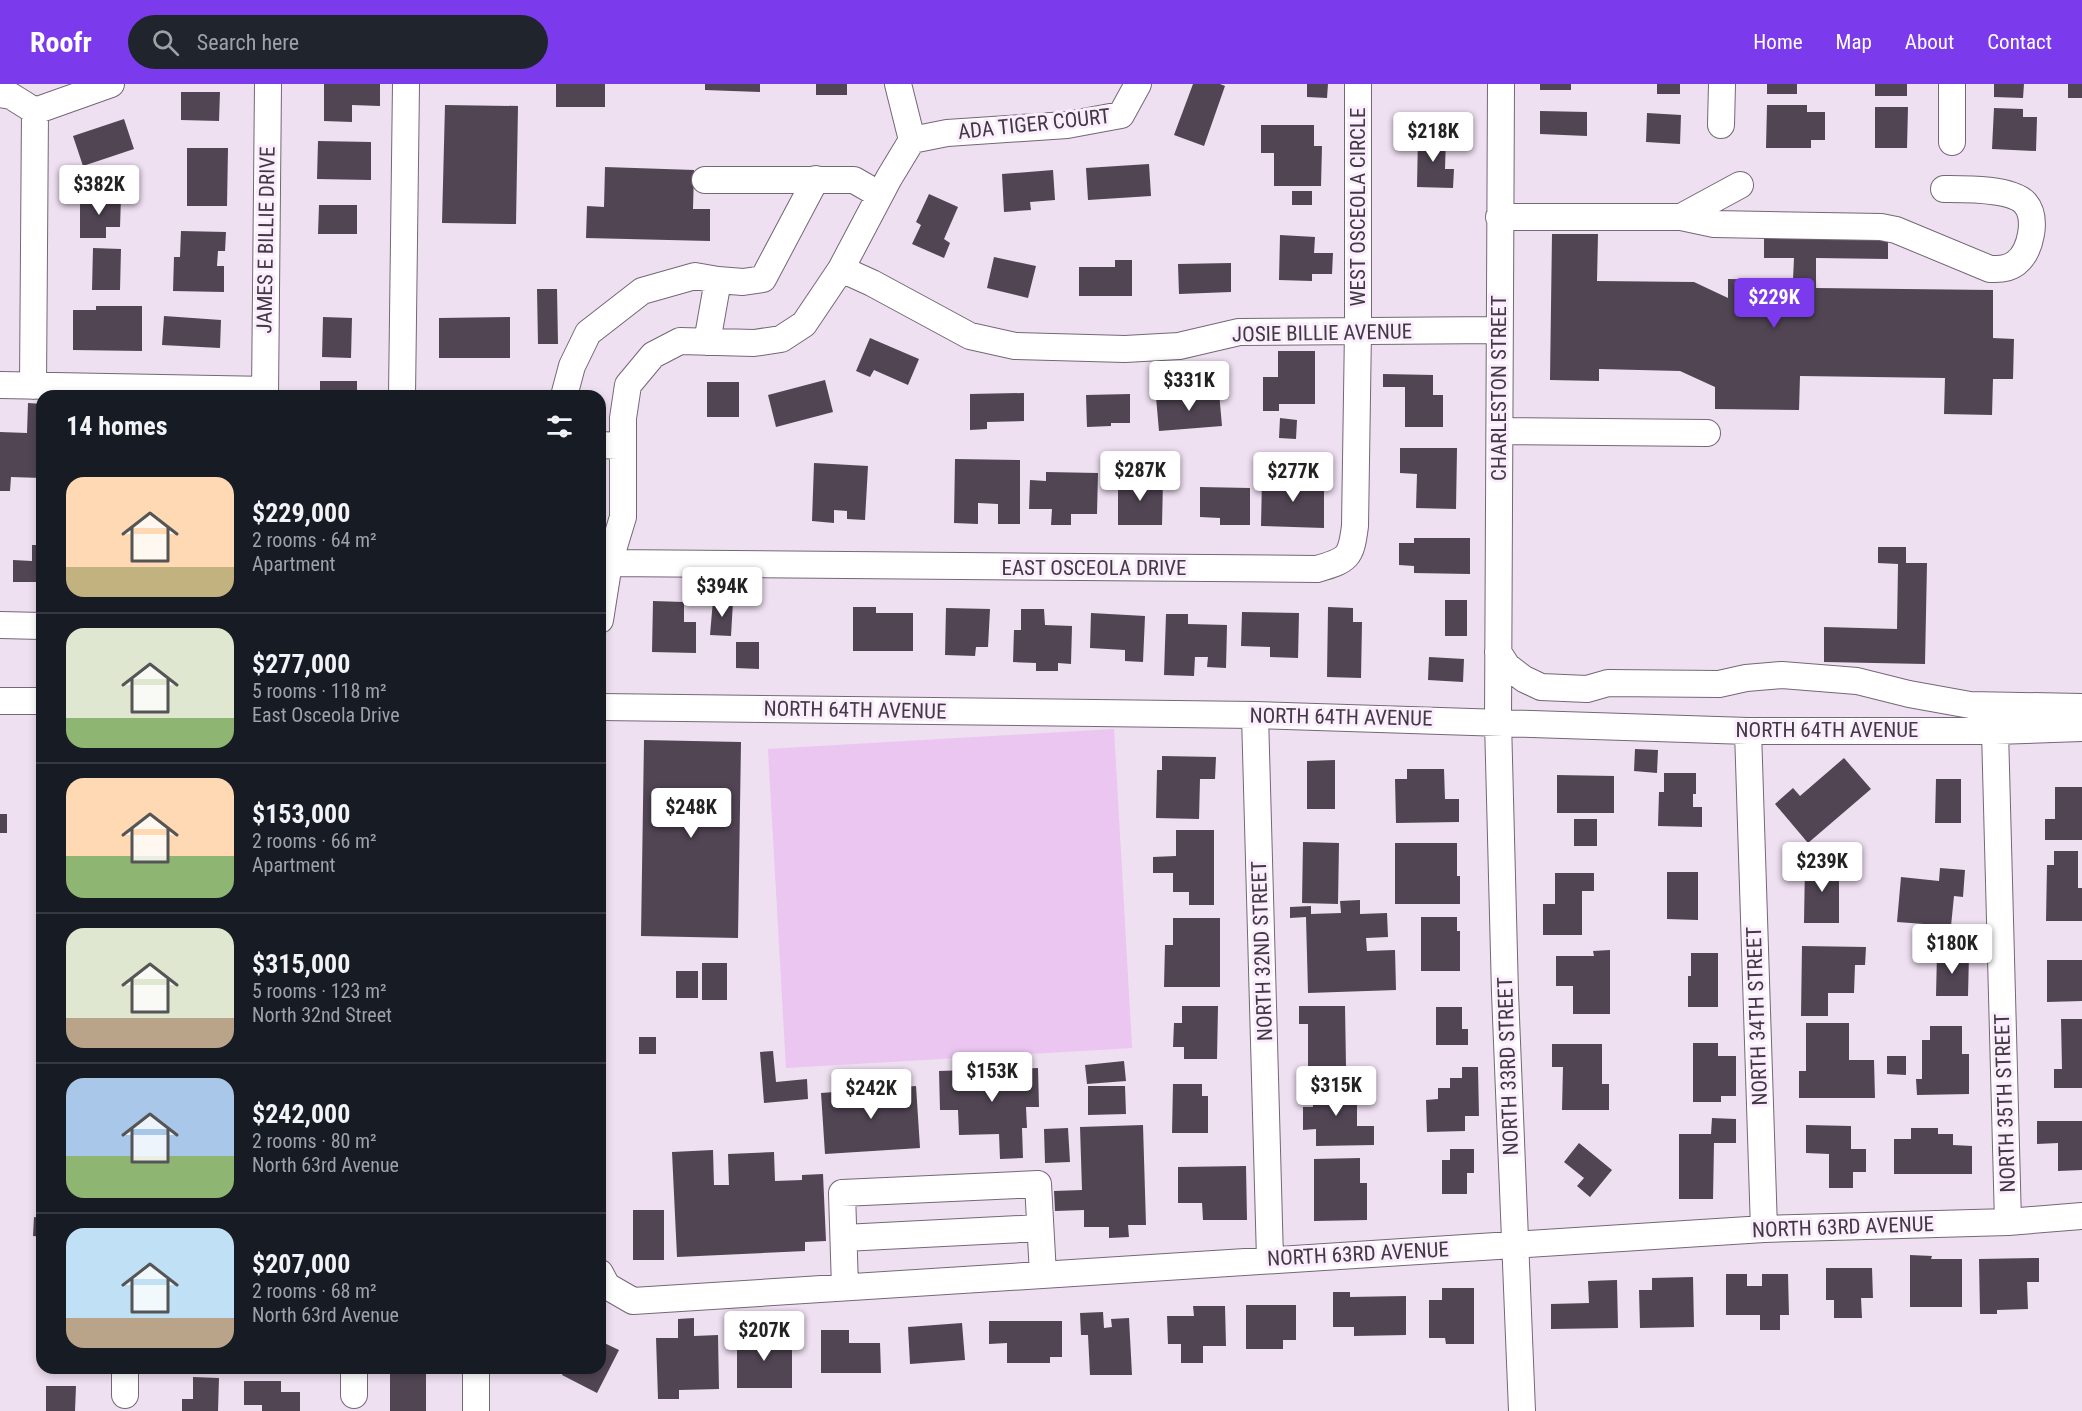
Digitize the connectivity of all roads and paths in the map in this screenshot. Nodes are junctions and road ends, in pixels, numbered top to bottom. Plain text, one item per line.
1 (111, 84) edge
2 (268, 84) edge
3 (406, 84) edge
4 (898, 84) edge
5 (1138, 84) edge
6 (1358, 84) edge
7 (1501, 84) edge
8 (1722, 84) edge
9 (1952, 84) edge
10 (0, 94) edge
11 (35, 111) junction
12 (1721, 125) dead end
13 (912, 140) junction
14 (1952, 142) dead end
15 (816, 179) junction
16 (705, 180) dead end
17 (1740, 185) dead end
18 (1944, 189) dead end
19 (880, 195) junction
20 (1499, 217) junction
21 (1682, 217) junction
22 (841, 269) junction
23 (718, 280) junction
24 (1358, 330) junction
25 (1498, 330) junction
26 (707, 342) junction
27 (0, 385) edge
28 (33, 386) junction
29 (166, 390) edge
30 (265, 390) edge
31 (402, 390) edge
32 (566, 390) edge
33 (1500, 431) junction
34 (1707, 433) dead end
35 (612, 446) edge
36 (609, 564) junction
37 (606, 583) edge
38 (0, 625) edge
39 (36, 626) edge
40 (1498, 652) junction
41 (1497, 693) joint
42 (0, 701) edge
43 (36, 701) edge
44 (606, 707) edge
45 (2082, 707) edge
46 (1255, 715) junction
47 (1498, 721) junction
48 (2082, 728) edge
49 (1748, 731) junction
50 (1995, 731) junction
51 (2082, 1216) edge
52 (2008, 1222) junction
53 (1040, 1228) junction
54 (1764, 1229) junction
55 (843, 1238) junction
56 (1515, 1245) junction
57 (1270, 1259) junction
58 (1043, 1274) junction
59 (606, 1284) edge
60 (845, 1287) junction
61 (125, 1374) edge
62 (354, 1374) edge
63 (476, 1374) edge
64 (124, 1395) dead end
65 (354, 1395) dead end
66 (476, 1411) edge
67 (1522, 1411) edge

1 - 11 street
2 - 30 street, JAMES E BILLIE DRIVE
3 - 31 street
4 - 13 street
5 - 13 street, ADA TIGER COURT
6 - 24 street, WEST OSCEOLA CIRCLE
7 - 20 street, CHARLESTON STREET
8 - 12 street
9 - 14 street
10 - 11 street
11 - 28 street
13 - 19 street
15 - 16 street
15 - 19 street
15 - 23 street
17 - 21 street
18 - 21 street
19 - 22 street
20 - 21 street
20 - 25 street, CHARLESTON STREET
22 - 24 street, JOSIE BILLIE AVENUE
22 - 26 street
23 - 26 street
23 - 32 street
24 - 25 street, JOSIE BILLIE AVENUE
24 - 36 street, EAST OSCEOLA DRIVE
25 - 33 street, CHARLESTON STREET
26 - 35 street
27 - 28 street
28 - 29 street
33 - 34 street
33 - 40 street, CHARLESTON STREET
35 - 36 street
36 - 37 street
38 - 39 street
40 - 41 street, CHARLESTON STREET
40 - 45 street
41 - 47 street, NORTH 33RD STREET
42 - 43 street
44 - 46 street, NORTH 64TH AVENUE
46 - 47 street, NORTH 64TH AVENUE
46 - 57 street, NORTH 32ND STREET
47 - 49 street, NORTH 64TH AVENUE
47 - 56 street, NORTH 33RD STREET
48 - 50 street, NORTH 64TH AVENUE
49 - 50 street, NORTH 64TH AVENUE
49 - 54 street, NORTH 34TH STREET
50 - 52 street, NORTH 35TH STREET
51 - 52 street, NORTH 63RD AVENUE
52 - 54 street, NORTH 63RD AVENUE
53 - 55 street
53 - 55 street
53 - 58 street
54 - 56 street, NORTH 63RD AVENUE
55 - 60 street
56 - 57 street, NORTH 63RD AVENUE
56 - 67 street, NORTH 33RD STREET
57 - 58 street, NORTH 63RD AVENUE
58 - 60 street, NORTH 63RD AVENUE
59 - 60 street, NORTH 63RD AVENUE
61 - 64 street
62 - 65 street
63 - 66 street

